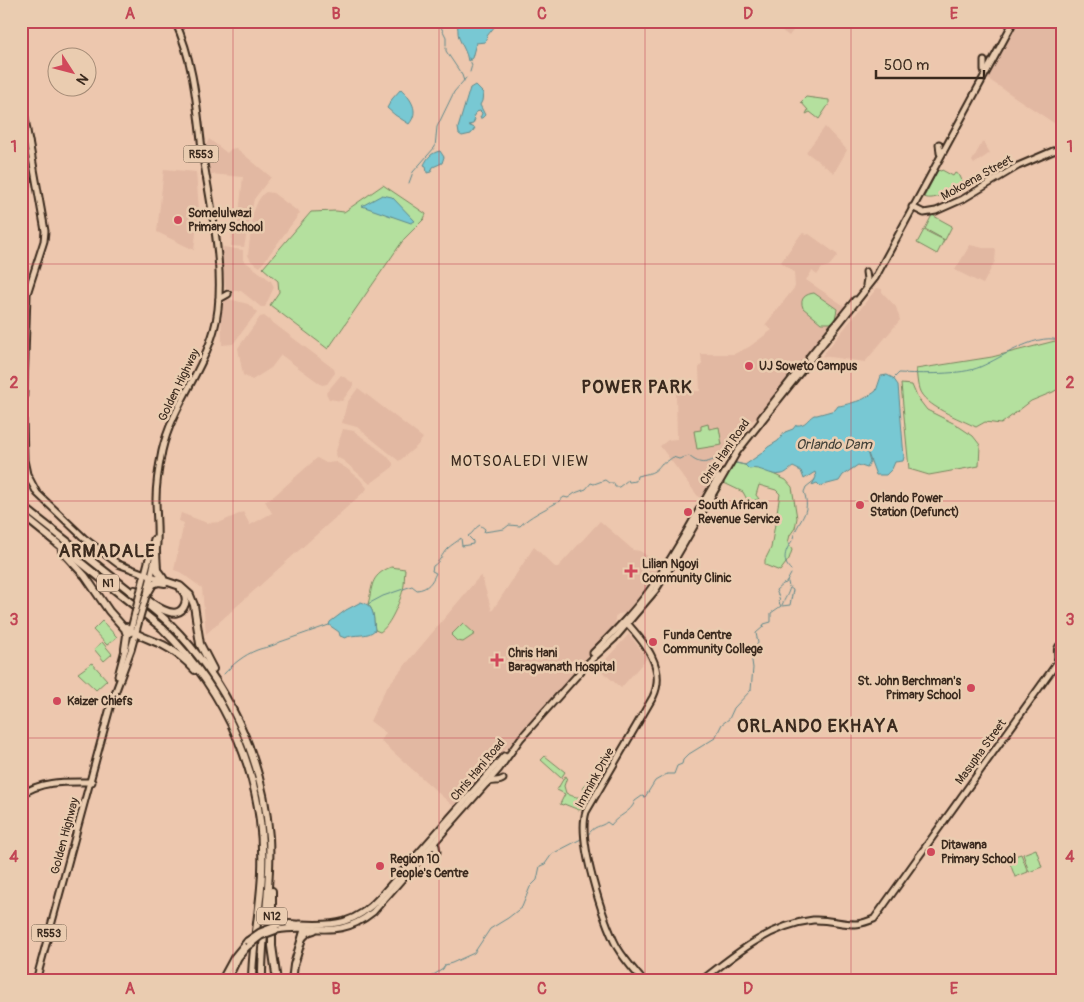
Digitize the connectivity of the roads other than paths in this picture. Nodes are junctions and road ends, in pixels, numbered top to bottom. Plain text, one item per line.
1 (174, 21) edge
2 (1012, 21) edge
3 (984, 61) dead end
4 (984, 70) junction
5 (21, 108) edge
6 (947, 140) junction
7 (29, 141) junction
8 (1063, 150) edge
9 (940, 153) junction
10 (913, 207) junction
11 (866, 272) dead end
12 (220, 279) junction
13 (866, 285) junction
14 (219, 299) junction
15 (21, 392) edge
16 (767, 413) junction
17 (21, 450) edge
18 (27, 480) junction
19 (21, 505) edge
20 (21, 515) edge
21 (680, 538) junction
22 (680, 550) junction
23 (156, 552) junction
24 (101, 567) junction
25 (146, 576) junction
26 (168, 583) junction
27 (146, 596) junction
28 (116, 619) junction
29 (632, 619) junction
30 (625, 623) junction
31 (631, 630) junction
32 (621, 631) junction
33 (133, 633) junction
34 (1063, 643) edge
35 (125, 649) junction
36 (1061, 658) edge
37 (214, 692) junction
38 (113, 696) junction
39 (230, 711) junction
40 (537, 720) junction
41 (527, 727) junction
42 (503, 779) dead end
43 (71, 782) junction
44 (91, 782) junction
45 (487, 783) junction
46 (21, 795) edge
47 (85, 800) junction
48 (440, 832) junction
49 (584, 840) junction
50 (441, 841) dead end
51 (429, 846) junction
52 (270, 850) junction
53 (437, 852) dead end
54 (259, 903) junction
55 (289, 924) junction
56 (277, 928) junction
57 (305, 929) junction
58 (314, 930) junction
59 (303, 937) junction
60 (247, 944) junction
61 (36, 981) edge
62 (221, 981) edge
63 (226, 981) edge
64 (252, 981) edge
65 (256, 981) edge
66 (262, 981) edge
67 (277, 981) edge
68 (292, 981) edge
69 (642, 981) edge
70 (701, 981) edge

1 - 12 main road, Golden Highway / R553
1 - 25 main road, Golden Highway / R553
2 - 4 main road, Chris Hani Road
2 - 10 main road, Chris Hani Road
3 - 4 main road
4 - 6 main road, Chris Hani Road
5 - 7 main road
6 - 9 main road, Chris Hani Road
6 - 9 main road
7 - 15 main road
7 - 18 main road
8 - 10 main road, Mokoena Street
9 - 10 main road, Chris Hani Road
10 - 13 main road, Chris Hani Road
10 - 16 main road, Chris Hani Road
11 - 13 main road
12 - 14 main road, Golden Highway / R553
12 - 14 main road
13 - 16 main road, Chris Hani Road
14 - 23 main road, Golden Highway / R553
16 - 21 main road, Chris Hani Road
17 - 18 main road
18 - 25 main road
19 - 24 highway, N1
20 - 28 highway
20 - 37 highway, N1
21 - 22 main road, Chris Hani Road
21 - 22 main road
21 - 30 main road, Chris Hani Road
22 - 29 main road, Chris Hani Road
23 - 25 main road, Golden Highway / R553
23 - 26 highway
24 - 26 highway
24 - 39 highway, N1
25 - 26 highway
25 - 27 main road, Golden Highway / R553
25 - 33 main road, Golden Highway / R553, bridge
26 - 27 highway
26 - 39 highway
27 - 33 main road, Golden Highway / R553, bridge
28 - 33 highway
28 - 35 highway
29 - 30 main road, Chris Hani Road
29 - 31 main road
30 - 31 main road, Immink Drive
30 - 32 main road, Chris Hani Road
30 - 41 main road, Chris Hani Road
31 - 32 main road
31 - 49 main road, Immink Drive
31 - 49 main road, Immink Drive
32 - 40 main road, Chris Hani Road
33 - 35 main road, Golden Highway / R553
33 - 37 highway
33 - 38 main road, Golden Highway / R553
34 - 36 main road
35 - 38 main road, Golden Highway / R553
36 - 70 main road, Masupha Street
37 - 39 highway, N1
38 - 44 main road, Golden Highway / R553
39 - 52 highway, N1
39 - 54 highway, N1
40 - 41 main road
40 - 45 main road, Chris Hani Road
41 - 48 main road, Chris Hani Road
42 - 45 main road
43 - 44 main road
43 - 46 main road
43 - 47 main road
44 - 47 main road, Golden Highway / R553
45 - 48 main road, Chris Hani Road
47 - 61 main road, Golden Highway / R553
48 - 50 main road
48 - 51 main road, Chris Hani Road
48 - 51 main road
49 - 69 main road, Immink Drive
51 - 53 main road
51 - 55 main road, Chris Hani Road
51 - 58 main road, Chris Hani Road
52 - 66 highway, N1
52 - 67 highway, N12
54 - 64 highway, N12
54 - 65 highway, N1
55 - 56 main road, Chris Hani Road
55 - 57 highway
56 - 57 main road, Chris Hani Road
56 - 60 main road, Chris Hani Road, bridge
57 - 58 main road, Chris Hani Road
57 - 59 highway
58 - 59 highway
59 - 68 highway
60 - 62 main road, Chris Hani Road
60 - 63 main road, Chris Hani Road

